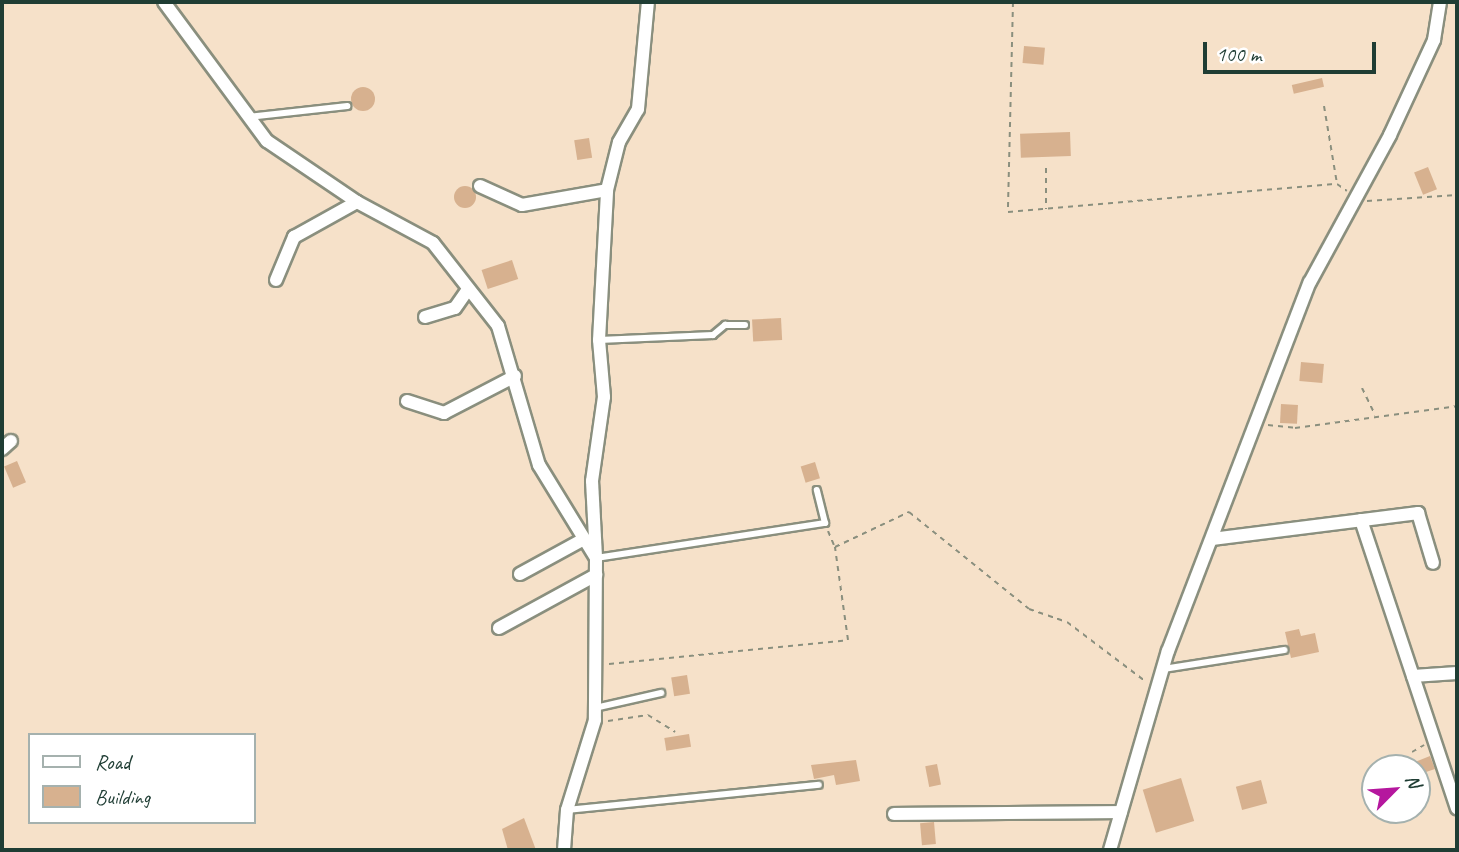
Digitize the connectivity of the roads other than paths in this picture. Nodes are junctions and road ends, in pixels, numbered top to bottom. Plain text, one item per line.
1 (164, 2) edge
2 (648, 2) edge
3 (1440, 2) edge
4 (346, 106) dead end
5 (245, 117) junction
6 (480, 186) dead end
7 (607, 190) junction
8 (357, 202) junction
9 (276, 280) dead end
10 (467, 291) junction
11 (425, 317) dead end
12 (745, 325) dead end
13 (600, 340) junction
14 (514, 376) junction
15 (407, 401) dead end
16 (817, 490) dead end
17 (1361, 520) junction
18 (584, 539) junction
19 (1212, 539) junction
20 (596, 558) junction
21 (1433, 563) dead end
22 (520, 574) dead end
23 (596, 575) junction
24 (499, 628) dead end
25 (1284, 650) dead end
26 (1163, 669) junction
27 (1457, 673) edge
28 (1413, 676) junction
29 (661, 693) dead end
30 (595, 708) junction
31 (820, 785) dead end
32 (1457, 808) edge
33 (567, 810) junction
34 (1122, 812) junction
35 (894, 814) dead end
36 (564, 850) edge
37 (1110, 850) edge

1 - 5 street
2 - 7 street
3 - 19 street
4 - 5 lane
5 - 8 street
6 - 7 street
7 - 13 street
8 - 9 street
8 - 10 street
10 - 11 street
10 - 14 street
12 - 13 lane
13 - 20 street
14 - 15 street
14 - 18 street
16 - 20 lane
17 - 19 street
17 - 21 street
17 - 28 street
18 - 20 street
18 - 22 street
19 - 26 street
20 - 23 street
23 - 24 street
23 - 30 street
25 - 26 lane
26 - 34 street
27 - 28 street
28 - 32 street
29 - 30 lane
30 - 33 street
31 - 33 lane
33 - 36 street
34 - 35 street
34 - 37 street

